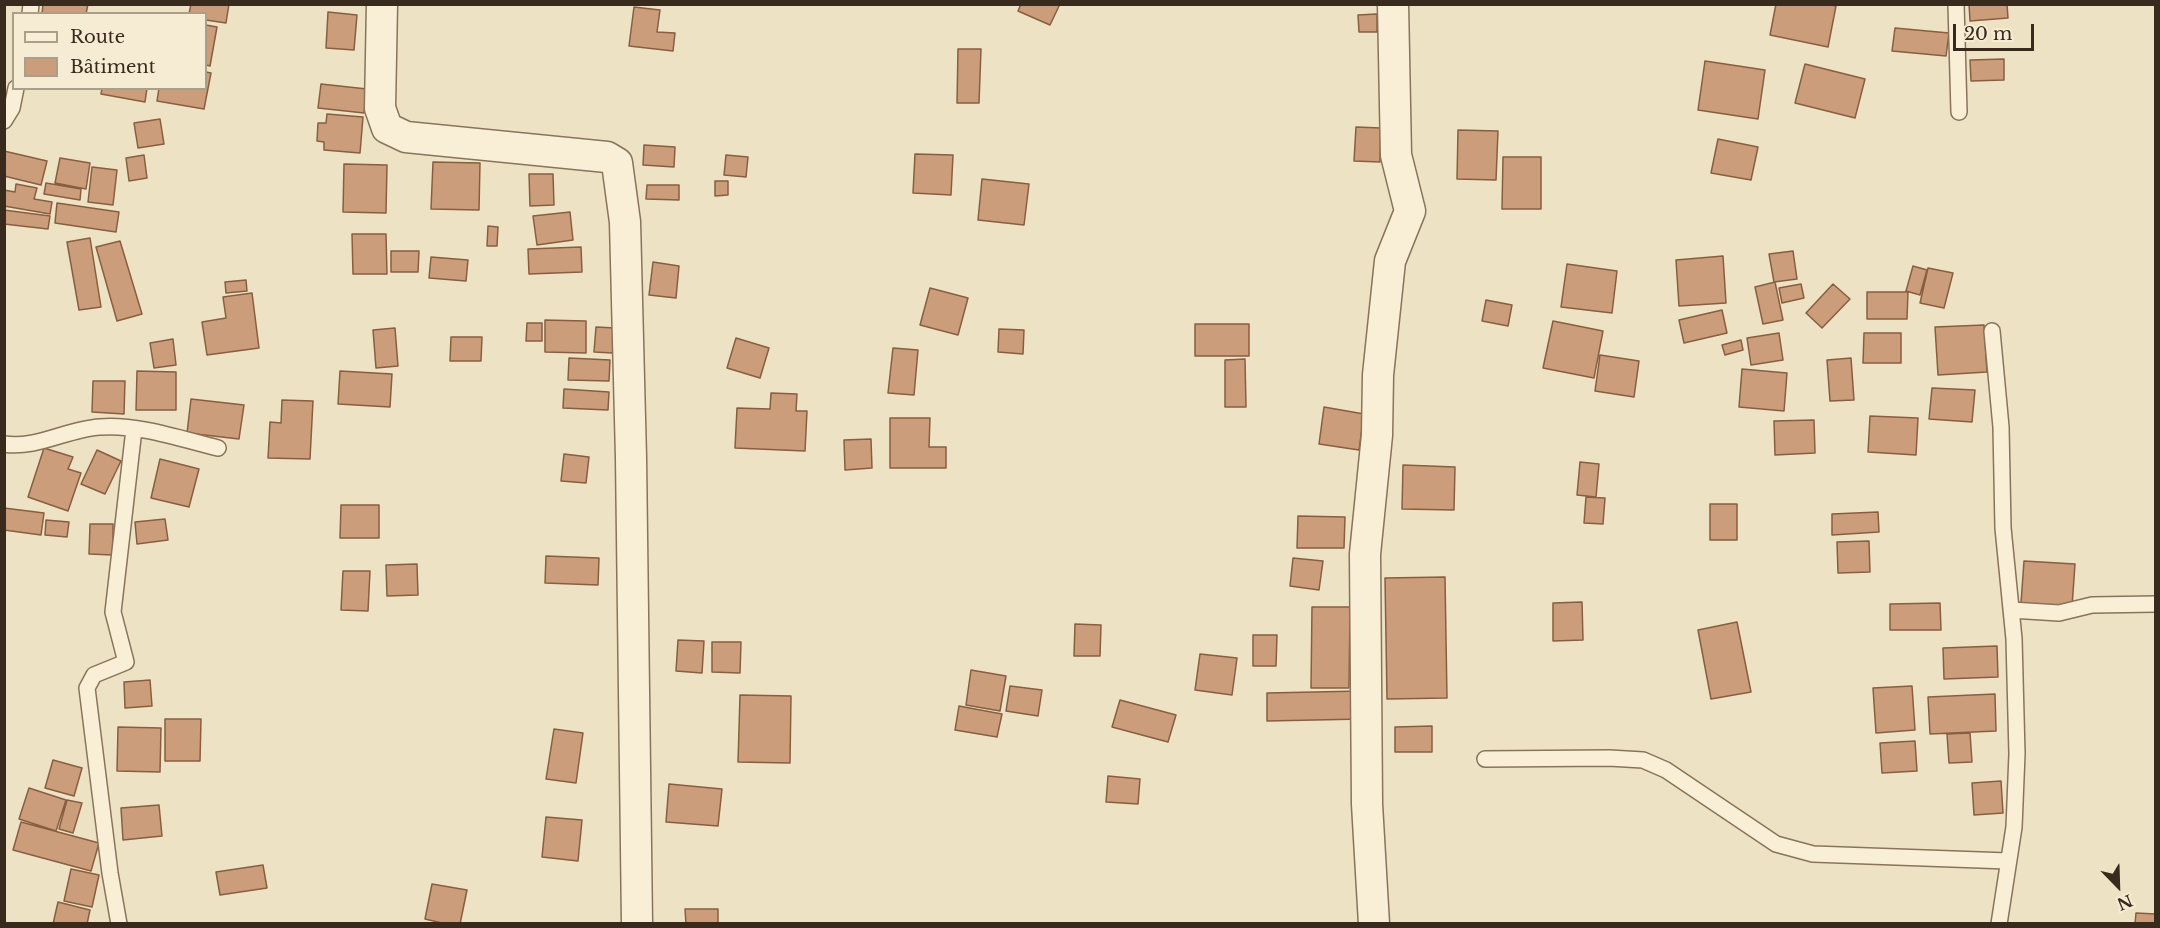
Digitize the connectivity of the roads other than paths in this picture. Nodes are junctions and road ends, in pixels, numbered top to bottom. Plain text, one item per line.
1 (382, 4) edge
2 (1393, 4) edge
3 (1956, 4) edge
4 (16, 90) edge
5 (1959, 112) dead end
6 (4, 121) edge
7 (1992, 331) dead end
8 (134, 429) junction
9 (4, 444) edge
10 (218, 448) dead end
11 (2156, 604) edge
12 (2011, 610) junction
13 (1485, 759) dead end
14 (2008, 861) junction
15 (119, 924) edge
16 (637, 924) edge
17 (1374, 924) edge
18 (1999, 924) edge

1 - 16 street
2 - 17 street
3 - 5 lane
4 - 6 lane
7 - 12 lane
8 - 9 lane
8 - 10 lane
8 - 15 lane
11 - 12 lane
12 - 14 lane
13 - 14 lane
14 - 18 lane

